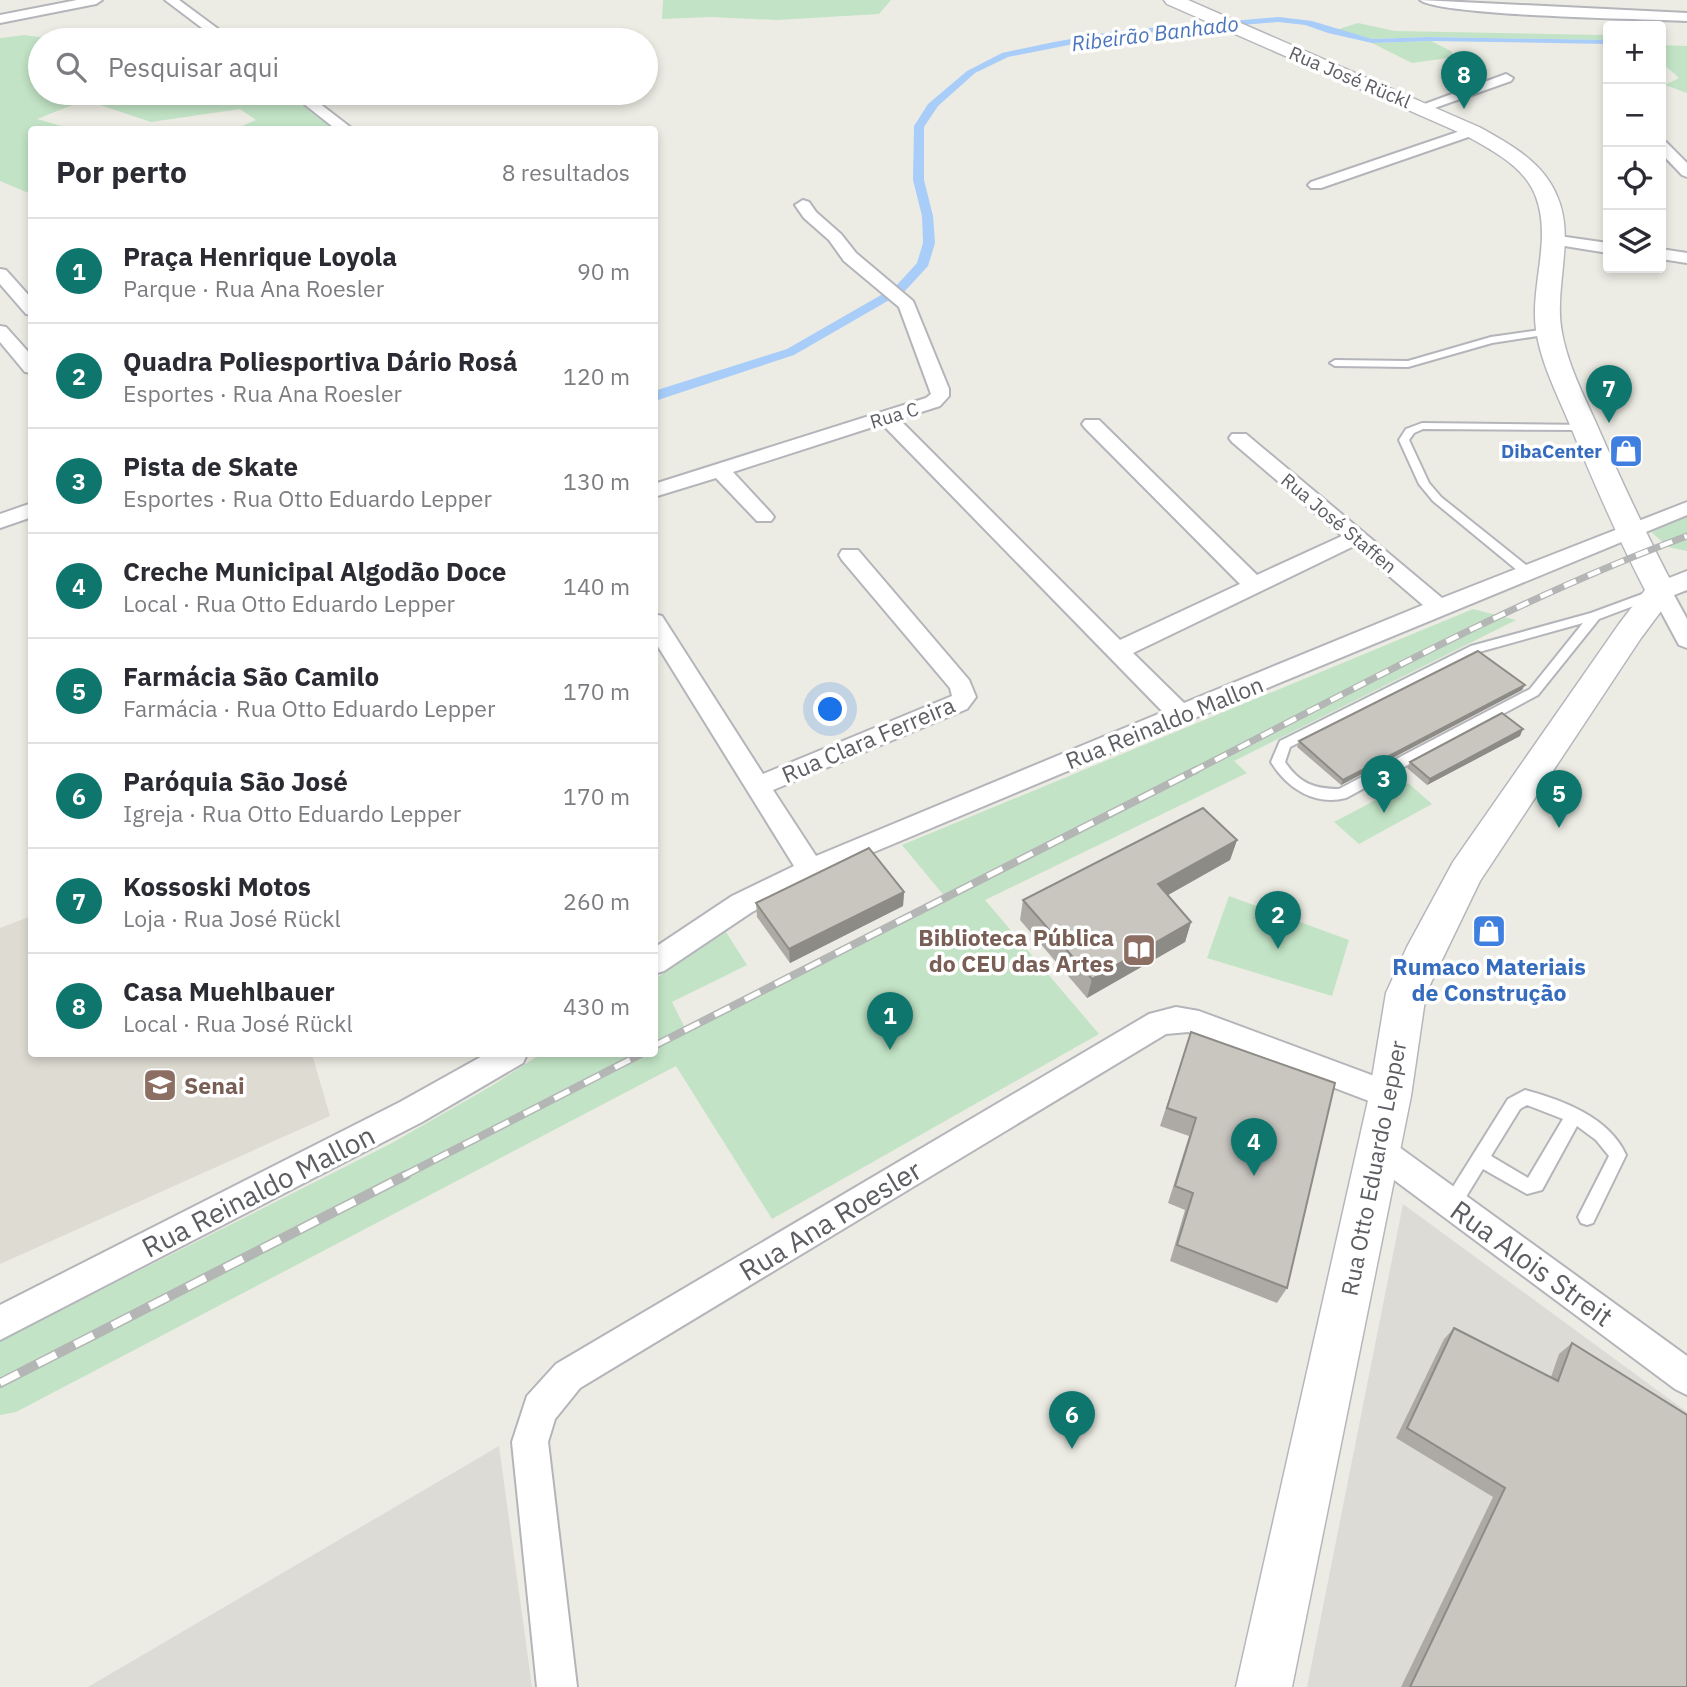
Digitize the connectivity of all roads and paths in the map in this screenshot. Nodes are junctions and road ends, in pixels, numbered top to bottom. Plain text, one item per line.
1 (96, 0) edge
2 (171, 0) edge
3 (1174, 0) edge
4 (1426, 0) edge
5 (1687, 17) edge
6 (1, 19) edge
7 (210, 28) edge
8 (1506, 78) dead end
9 (313, 105) edge
10 (1421, 108) junction
11 (342, 126) edge
12 (1472, 131) junction
13 (1663, 147) edge
14 (1687, 172) edge
15 (1316, 185) dead end
16 (803, 205) dead end
17 (1552, 240) junction
18 (1603, 247) edge
19 (1666, 255) edge
20 (1687, 258) edge
21 (0, 274) edge
22 (0, 303) edge
23 (26, 303) edge
24 (0, 331) edge
25 (1548, 332) junction
26 (28, 363) edge
27 (1335, 363) dead end
28 (886, 417) junction
29 (1092, 424) dead end
30 (1584, 427) junction
31 (1238, 438) dead end
32 (720, 470) junction
33 (658, 490) edge
34 (1687, 508) edge
35 (28, 511) edge
36 (764, 517) dead end
37 (0, 522) edge
38 (1629, 531) junction
39 (1356, 537) junction
40 (850, 555) dead end
41 (1527, 572) junction
42 (1254, 585) junction
43 (1674, 585) edge
44 (1438, 607) junction
45 (1595, 615) junction
46 (658, 627) edge
47 (1687, 640) edge
48 (1117, 651) junction
49 (1182, 716) junction
50 (758, 786) junction
51 (810, 869) junction
52 (658, 960) edge
53 (507, 1057) edge
54 (1390, 1096) junction
55 (1573, 1117) junction
56 (1377, 1149) junction
57 (1480, 1159) junction
58 (1452, 1204) junction
59 (1587, 1217) dead end
60 (0, 1322) edge
61 (1687, 1377) edge
62 (557, 1687) edge
63 (1264, 1687) edge

1 - 6 street
2 - 7 street
3 - 10 main road, Rua José Rückl
4 - 5 street
8 - 10 street
9 - 11 street
10 - 12 main road, Rua José Rückl
12 - 15 street
12 - 17 main road, Rua José Rückl
13 - 14 street
16 - 28 street, Rua C
17 - 18 street
17 - 25 main road, Rua José Rückl
19 - 20 street
21 - 23 street
22 - 23 street
24 - 26 street
25 - 27 lane
25 - 30 main road, Rua José Rückl
28 - 32 street, Rua C
28 - 48 street
29 - 42 street
30 - 38 main road, Rua José Rückl
30 - 41 lane
31 - 39 street, Rua José Staffen
32 - 33 street, Rua C
32 - 36 street
34 - 38 street, Rua Reinaldo Mallon
35 - 37 street
38 - 41 street, Rua Reinaldo Mallon
38 - 43 main road, Rua José Rückl
39 - 42 street
39 - 44 street, Rua José Staffen
40 - 50 street, Rua Clara Ferreira
41 - 44 street, Rua Reinaldo Mallon
42 - 48 street
43 - 45 lane
43 - 47 street
43 - 54 main road, Rua Otto Eduardo Lepper
44 - 49 street, Rua Reinaldo Mallon
45 - 45 lane
46 - 50 street
48 - 49 street
49 - 51 street, Rua Reinaldo Mallon
50 - 51 street
51 - 52 street, Rua Reinaldo Mallon
53 - 60 street, Rua Reinaldo Mallon
54 - 56 main road, Rua Otto Eduardo Lepper
54 - 62 street, Rua Ana Roesler
55 - 57 lane
55 - 57 lane
55 - 59 lane
56 - 58 street, Rua Alois Streit
56 - 63 main road, Rua Otto Eduardo Lepper
57 - 58 lane
58 - 61 street, Rua Alois Streit

